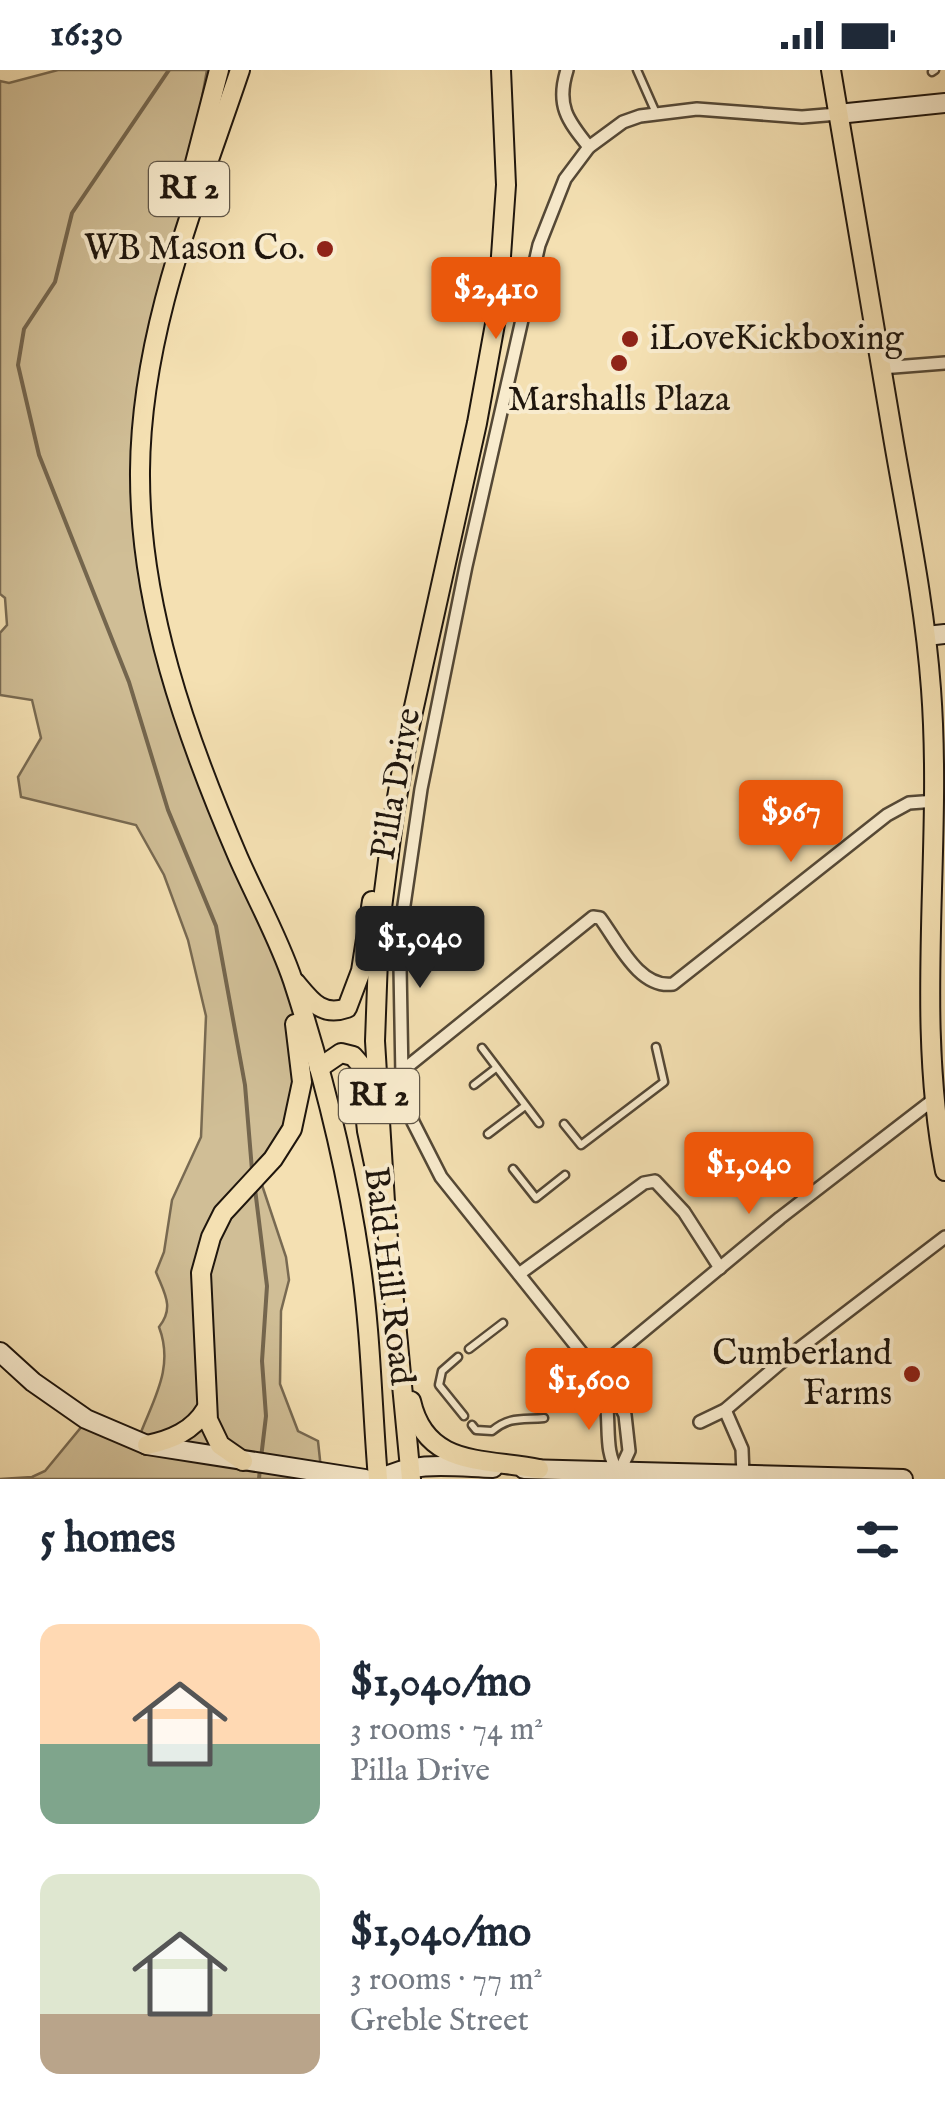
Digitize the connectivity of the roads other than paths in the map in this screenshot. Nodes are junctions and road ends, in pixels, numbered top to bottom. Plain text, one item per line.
1 (206, 70) edge
2 (220, 70) edge
3 (240, 70) edge
4 (489, 70) edge
5 (501, 70) edge
6 (567, 70) edge
7 (636, 70) edge
8 (831, 70) edge
9 (945, 103) edge
10 (656, 114) junction
11 (838, 114) junction
12 (589, 147) junction
13 (506, 185) junction
14 (184, 206) junction
15 (160, 308) junction
16 (945, 364) edge
17 (881, 368) junction
18 (935, 635) edge
19 (410, 725) junction
20 (936, 801) junction
21 (279, 950) junction
22 (291, 976) junction
23 (656, 1047) dead end
24 (482, 1048) dead end
25 (320, 1068) junction
26 (496, 1068) junction
27 (402, 1072) junction
28 (474, 1085) dead end
29 (934, 1100) junction
30 (525, 1106) junction
31 (538, 1123) dead end
32 (564, 1124) dead end
33 (488, 1134) dead end
34 (514, 1169) dead end
35 (945, 1171) edge
36 (565, 1175) dead end
37 (386, 1218) junction
38 (945, 1237) edge
39 (720, 1268) junction
40 (519, 1274) junction
41 (503, 1323) dead end
42 (396, 1329) junction
43 (469, 1349) dead end
44 (0, 1352) edge
45 (458, 1357) dead end
46 (595, 1371) junction
47 (206, 1409) junction
48 (725, 1410) junction
49 (464, 1416) dead end
50 (544, 1418) dead end
51 (700, 1422) dead end
52 (472, 1425) dead end
53 (147, 1445) junction
54 (255, 1462) junction
55 (539, 1470) junction
56 (410, 1474) edge
57 (618, 1476) edge
58 (743, 1476) junction
59 (820, 1478) edge
60 (365, 1479) edge
61 (380, 1479) edge
62 (903, 1479) edge

1 - 14 main road
2 - 14 main road, RI 2
3 - 15 main road
4 - 13 main road
5 - 13 main road, RI 2
6 - 12 street
7 - 10 lane
8 - 11 main road
9 - 11 main road
10 - 11 street
10 - 12 street
11 - 17 main road
12 - 27 street, Pilla Drive
13 - 19 main road, Bald Hill Road / RI 2
14 - 15 main road, RI 2
15 - 21 main road, Bald Hill Road / RI 2
16 - 17 street
17 - 18 main road
18 - 20 main road
19 - 22 main road
19 - 37 main road, Bald Hill Road / RI 2
20 - 27 street
20 - 29 main road
21 - 22 main road, Bald Hill Road / RI 2
21 - 47 main road
22 - 25 main road, Bald Hill Road / RI 2
23 - 32 lane
24 - 26 lane
25 - 37 main road
25 - 61 main road, Bald Hill Road / RI 2
26 - 28 lane
26 - 30 lane
27 - 40 street, Pilla Drive
29 - 35 main road
29 - 39 street
30 - 31 lane
30 - 33 lane
34 - 36 lane
37 - 42 main road, Bald Hill Road / RI 2
38 - 48 street
39 - 40 street
39 - 46 street
40 - 46 street, Pilla Drive
41 - 43 lane
42 - 55 main road
42 - 56 main road, Bald Hill Road / RI 2
44 - 53 main road
45 - 49 lane
46 - 57 street, Pilla Drive
46 - 57 street, Pilla Drive
47 - 53 main road
47 - 54 main road
48 - 51 street
48 - 58 street
50 - 52 lane
53 - 54 main road
54 - 60 main road
55 - 56 main road
55 - 57 main road
56 - 61 main road
57 - 58 main road
58 - 59 main road
59 - 62 main road

